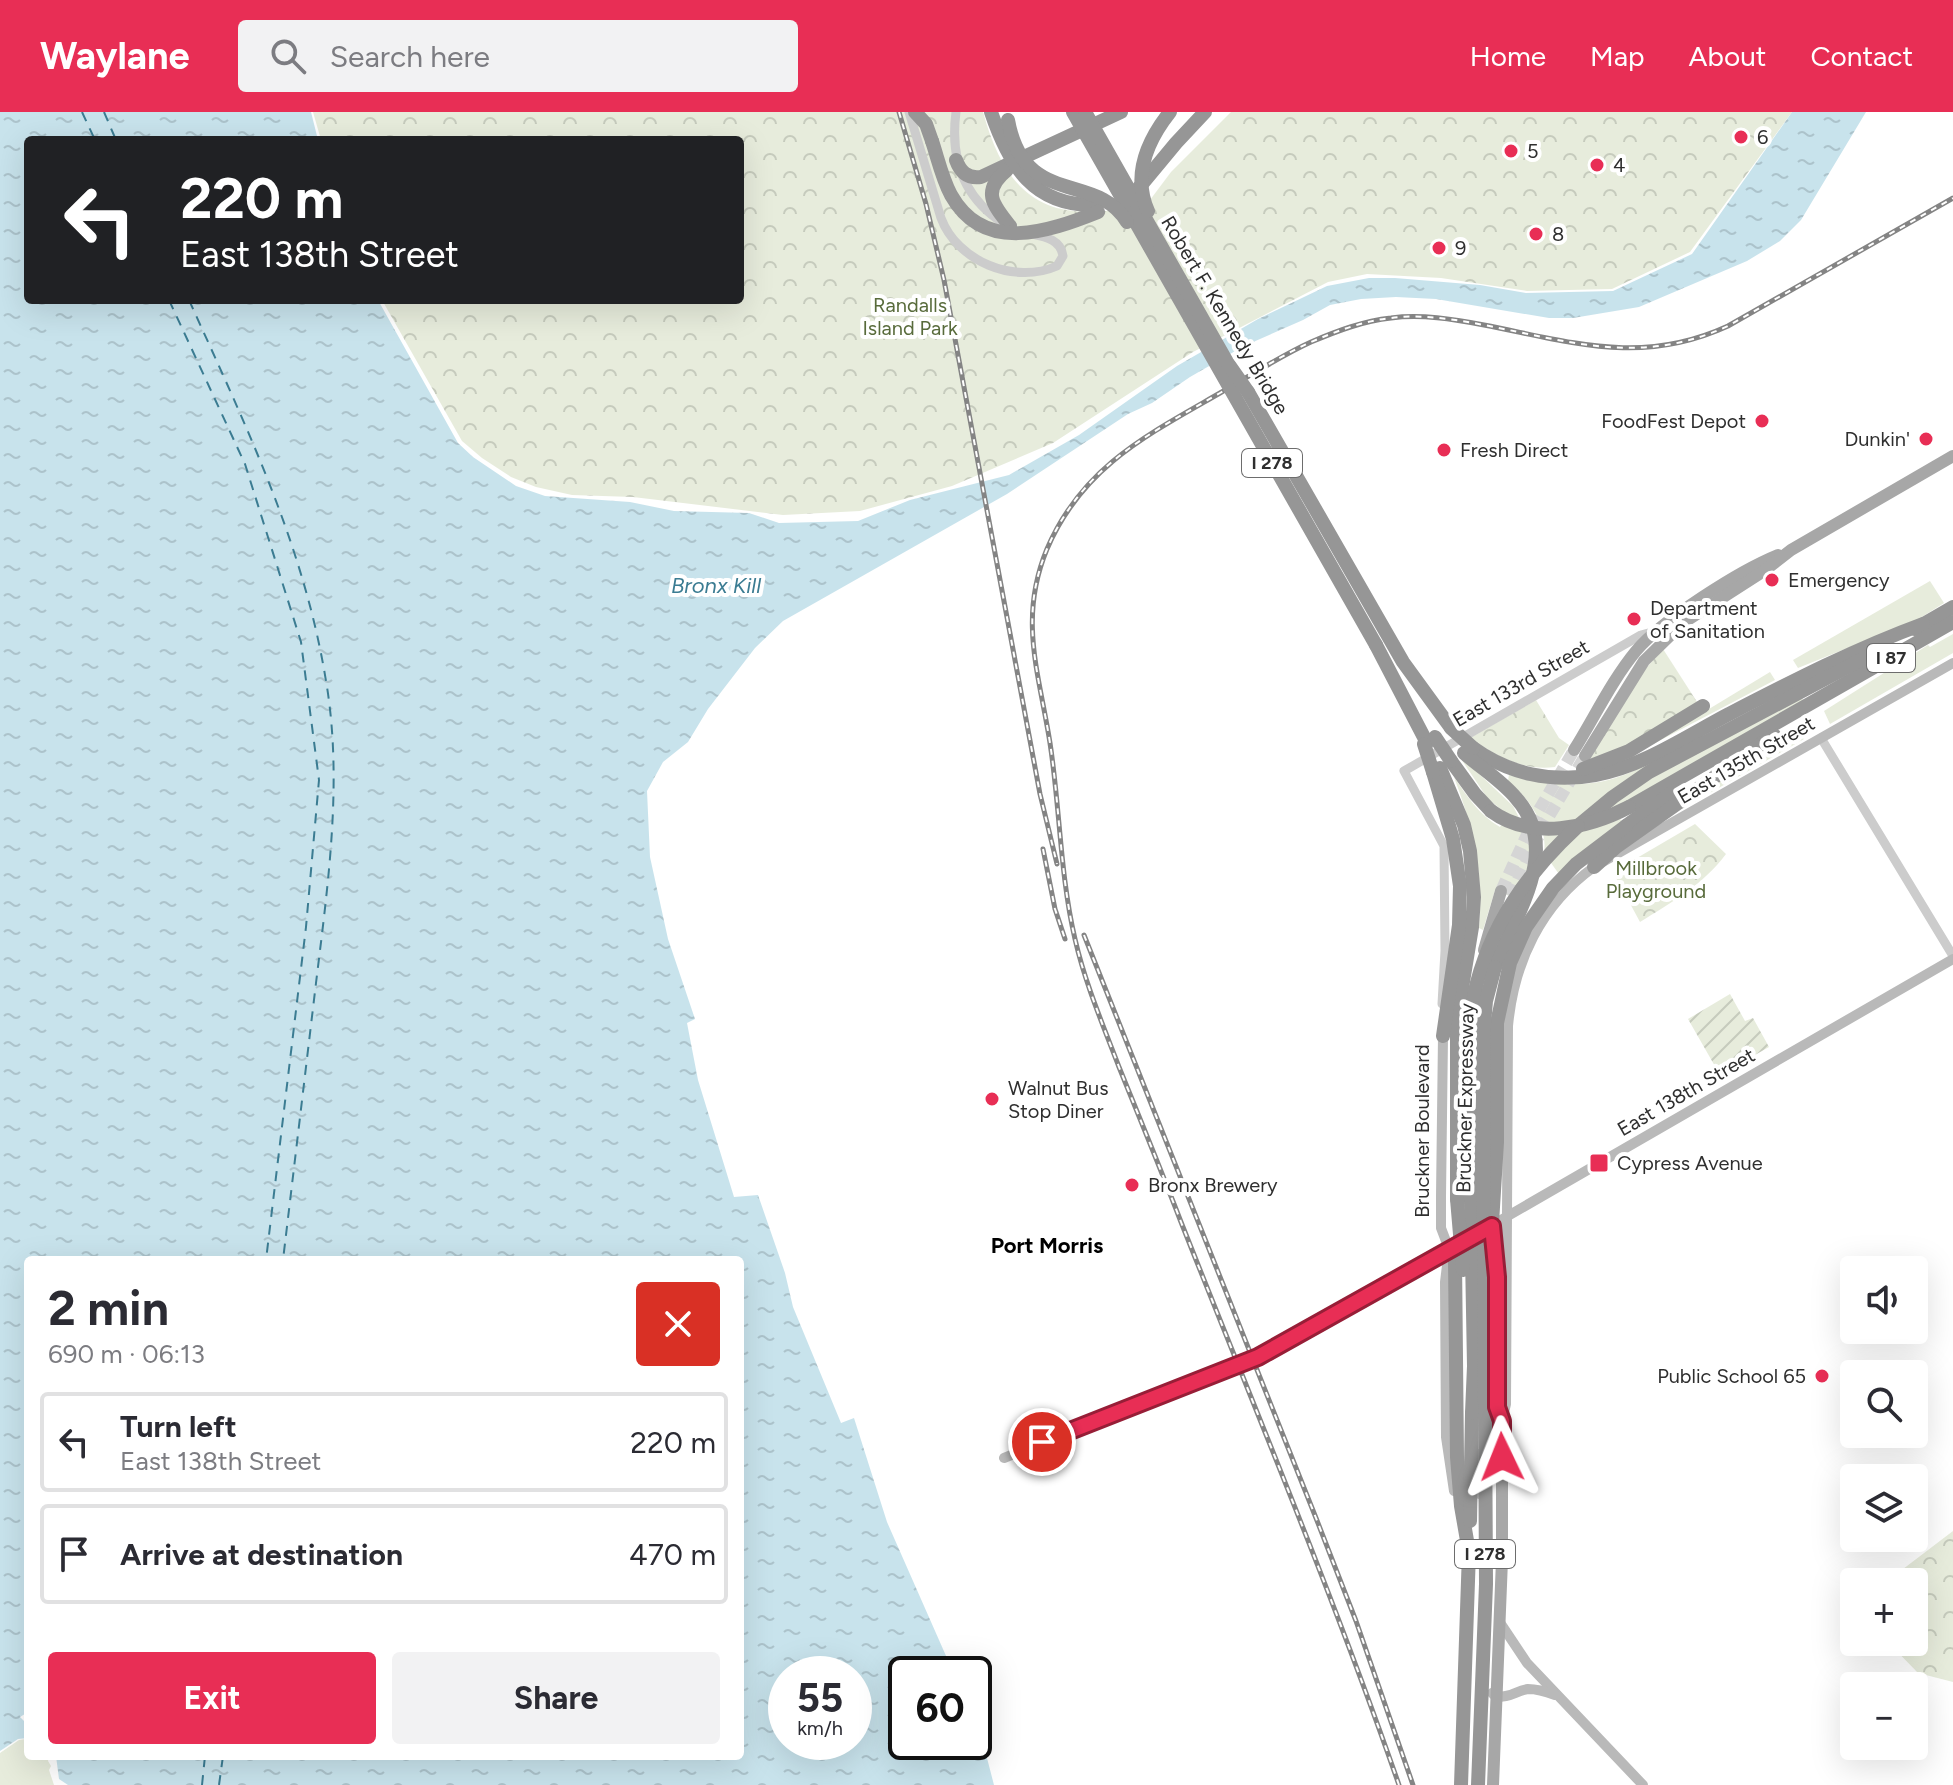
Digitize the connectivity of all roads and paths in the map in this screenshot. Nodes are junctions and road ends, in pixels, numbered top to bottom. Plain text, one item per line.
1 (912, 112) edge
2 (991, 112) edge
3 (1007, 112) edge
4 (1073, 112) edge
5 (1085, 112) edge
6 (1121, 112) edge
7 (1170, 112) edge
8 (1205, 112) edge
9 (955, 114) edge
10 (1109, 115) edge
11 (956, 160) junction
12 (1021, 160) junction
13 (1097, 208) junction
14 (1010, 226) junction
15 (1167, 281) junction
16 (1248, 392) junction
17 (1953, 456) edge
18 (1791, 550) junction
19 (1951, 616) edge
20 (1657, 631) junction
21 (1953, 663) edge
22 (1405, 680) junction
23 (1772, 699) junction
24 (1703, 706) dead end
25 (1795, 718) junction
26 (1436, 737) junction
27 (1821, 738) junction
28 (1452, 760) junction
29 (1404, 771) joint
30 (1539, 776) junction
31 (1633, 813) junction
32 (1594, 867) junction
33 (1953, 958) edge
34 (1443, 1036) junction
35 (1474, 1154) junction
36 (1507, 1218) junction
37 (1492, 1226) junction
38 (1477, 1234) junction
39 (1449, 1249) junction
40 (1485, 1323) junction
41 (1472, 1413) junction
42 (1502, 1421) junction
43 (1477, 1436) joint
44 (1004, 1458) dead end
45 (1469, 1552) junction
46 (1498, 1620) junction
47 (1476, 1674) junction
48 (1557, 1696) junction
49 (1496, 1697) junction
50 (1468, 1784) edge
51 (1493, 1785) edge
52 (1643, 1785) edge

1 - 13 highway, bridge
1 - 14 street
2 - 13 highway, bridge
3 - 15 highway, bridge
4 - 15 highway, Robert F. Kennedy Bridge / I 278, bridge
5 - 16 highway, Robert F. Kennedy Bridge / I 278, bridge
6 - 10 highway
7 - 16 highway, bridge
8 - 13 highway
9 - 11 street
10 - 12 highway
11 - 12 highway
11 - 14 street
12 - 14 highway
15 - 22 highway, Robert F. Kennedy Bridge / I 278, bridge
16 - 22 highway, Robert F. Kennedy Bridge / I 278
17 - 18 main road
18 - 20 main road
18 - 20 main road
19 - 23 highway, I 87
19 - 25 highway, I 87
20 - 29 street, East 133rd Street
21 - 27 main road, East 135th Street
22 - 26 highway
22 - 26 highway, Bruckner Expressway / I 278
23 - 30 highway
23 - 41 highway, bridge
24 - 30 highway
25 - 31 highway
25 - 32 highway
26 - 28 highway, Bruckner Expressway / I 278, bridge
26 - 28 highway, bridge
27 - 32 main road, East 135th Street
27 - 33 street
28 - 30 highway
28 - 31 highway, bridge
28 - 34 highway
28 - 40 highway, Bruckner Expressway / I 278, bridge
28 - 41 highway, Bruckner Expressway / I 278, bridge
29 - 34 street, Bruckner Boulevard
31 - 40 highway, bridge
32 - 36 main road, East 135th Street
33 - 36 main road, East 138th Street
34 - 39 main road, Bruckner Boulevard
35 - 37 main road
35 - 38 main road
35 - 39 main road
36 - 37 main road, East 138th Street
36 - 42 main road
37 - 38 main road, East 138th Street
37 - 42 main road
38 - 39 main road, East 138th Street
38 - 43 main road
39 - 44 main road, East 138th Street
39 - 45 highway
39 - 50 main road, Bruckner Boulevard
40 - 50 highway, Bruckner Expressway / I 278, bridge
41 - 45 highway, Bruckner Expressway / I 278
42 - 46 main road
43 - 47 main road
45 - 50 highway, Bruckner Expressway / I 278, bridge
46 - 48 main road
46 - 49 main road
47 - 49 main road
47 - 50 main road
48 - 49 main road
48 - 52 main road
49 - 51 main road

